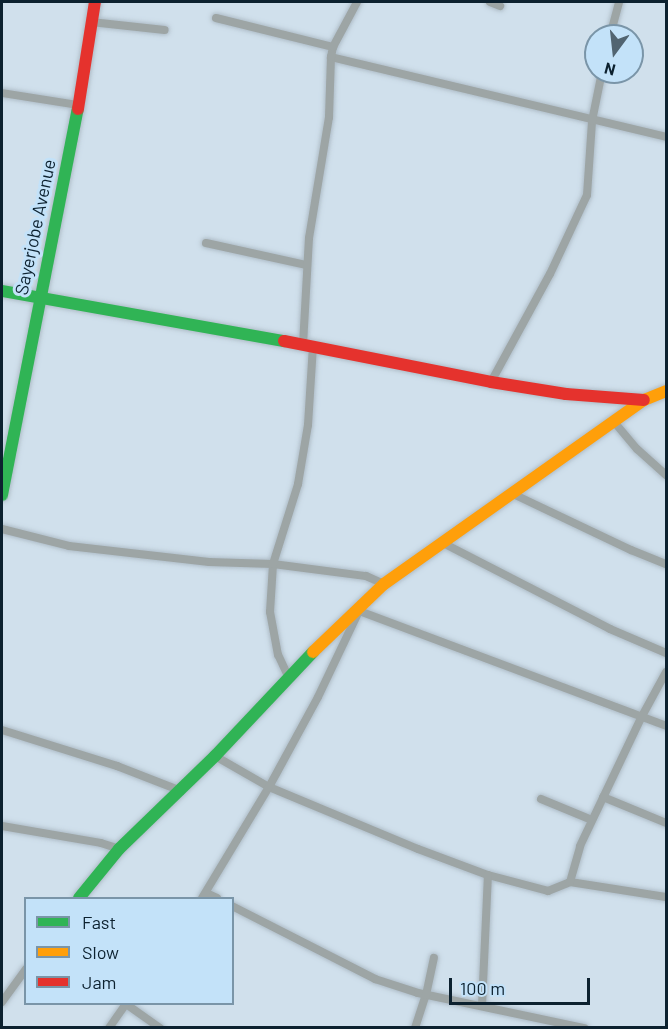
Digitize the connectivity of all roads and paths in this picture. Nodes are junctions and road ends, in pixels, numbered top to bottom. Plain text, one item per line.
1 (95, 2) edge
2 (357, 2) edge
3 (490, 2) edge
4 (619, 2) edge
5 (500, 6) dead end
6 (216, 18) dead end
7 (91, 22) junction
8 (613, 24) edge
9 (165, 30) dead end
10 (333, 47) junction
11 (331, 57) junction
12 (600, 84) edge
13 (2, 93) edge
14 (78, 105) junction
15 (592, 121) junction
16 (666, 136) edge
17 (206, 243) dead end
18 (306, 266) junction
19 (2, 291) edge
20 (39, 298) junction
21 (308, 346) junction
22 (490, 382) junction
23 (666, 391) edge
24 (644, 400) junction
25 (615, 423) junction
26 (666, 475) edge
27 (511, 493) junction
28 (2, 495) edge
29 (2, 529) edge
30 (441, 542) junction
31 (273, 564) junction
32 (666, 564) edge
33 (384, 584) junction
34 (359, 611) junction
35 (666, 653) edge
36 (666, 672) edge
37 (288, 676) junction
38 (640, 718) junction
39 (666, 726) edge
40 (2, 730) edge
41 (215, 756) junction
42 (269, 787) junction
43 (181, 791) junction
44 (603, 797) junction
45 (541, 799) dead end
46 (592, 820) junction
47 (666, 823) edge
48 (2, 826) edge
49 (118, 849) junction
50 (488, 875) junction
51 (570, 882) junction
52 (204, 896) edge
53 (80, 897) edge
54 (666, 897) edge
55 (234, 907) edge
56 (434, 958) dead end
57 (24, 972) edge
58 (426, 995) junction
59 (2, 1002) edge
60 (125, 1005) edge
61 (127, 1005) edge
62 (482, 1006) junction
63 (568, 1026) edge
64 (109, 1028) edge
65 (160, 1028) edge
66 (415, 1028) edge
67 (584, 1028) edge

1 - 7 street, Sayerjobe Avenue
2 - 10 street
3 - 5 street
4 - 8 street
6 - 10 street
7 - 9 street
7 - 14 street, Sayerjobe Avenue
10 - 11 street
11 - 15 street
11 - 18 street
12 - 15 street
13 - 14 street
14 - 20 street, Sayerjobe Avenue
15 - 16 street
15 - 22 street
17 - 18 street
18 - 21 street
19 - 20 street
20 - 21 street
20 - 28 street, Sayerjobe Avenue
21 - 22 street
21 - 31 street
22 - 24 street
23 - 24 street
24 - 25 street
25 - 26 street
25 - 27 street
27 - 30 street
27 - 32 street
29 - 31 street
30 - 33 street
30 - 35 street
31 - 33 street
31 - 37 street
33 - 34 street
34 - 37 street
34 - 38 street
34 - 42 street
36 - 38 street
37 - 41 street
38 - 39 street
38 - 44 street
40 - 43 street
41 - 42 street
41 - 43 street
42 - 50 street
42 - 52 street
43 - 49 street
44 - 46 street
44 - 47 street
45 - 46 street
46 - 51 street
48 - 49 street
49 - 53 street
50 - 51 street
50 - 62 street
51 - 54 street
55 - 58 street
56 - 58 street
57 - 59 street
58 - 62 street
58 - 66 street
60 - 64 street
61 - 65 street
62 - 63 street
63 - 67 street

